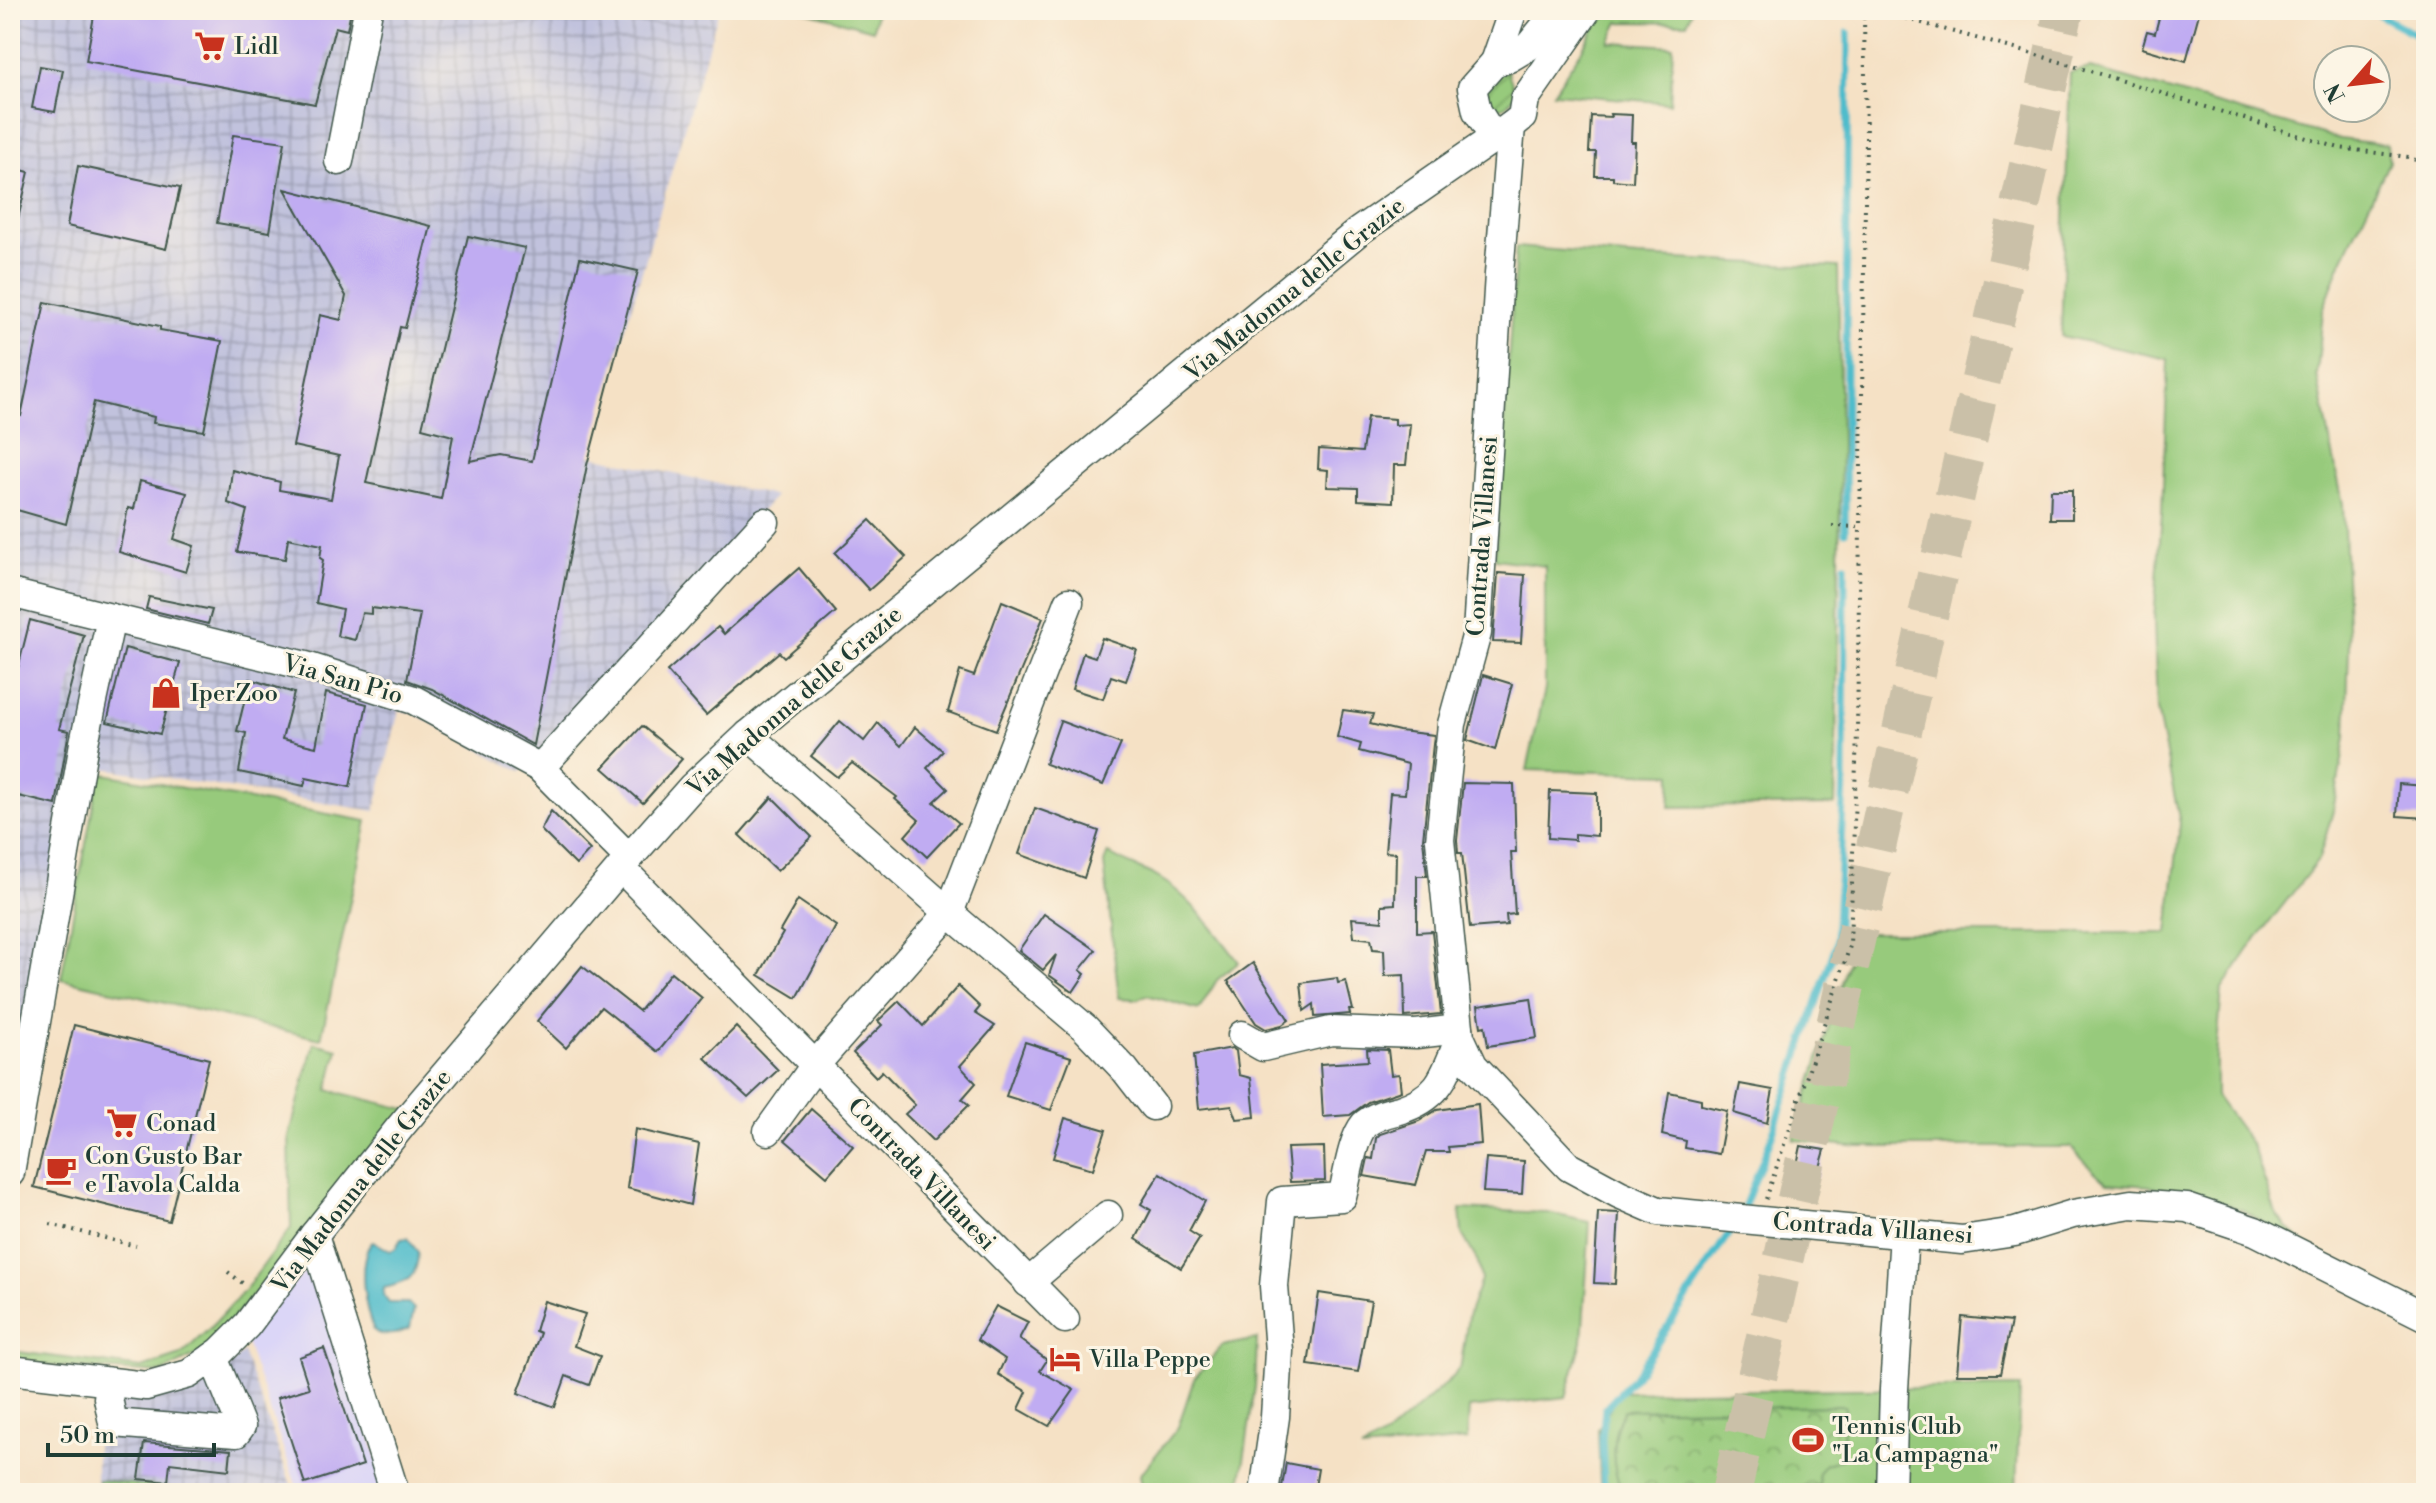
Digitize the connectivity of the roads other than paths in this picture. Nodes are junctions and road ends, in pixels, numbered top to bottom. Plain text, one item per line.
1 (368, 10) edge
2 (1513, 10) edge
3 (1558, 10) edge
4 (1587, 10) edge
5 (1502, 60) junction
6 (1525, 99) junction
7 (1502, 132) junction
8 (339, 161) dead end
9 (765, 522) dead end
10 (10, 593) edge
11 (1069, 602) dead end
12 (111, 618) junction
13 (748, 735) junction
14 (540, 768) junction
15 (625, 863) junction
16 (949, 913) junction
17 (1459, 1033) junction
18 (1242, 1035) dead end
19 (816, 1064) junction
20 (1153, 1106) dead end
21 (768, 1131) dead end
22 (10, 1173) edge
23 (1108, 1215) dead end
24 (1904, 1234) junction
25 (314, 1235) junction
26 (1028, 1283) junction
27 (2426, 1317) edge
28 (1065, 1319) dead end
29 (213, 1357) junction
30 (10, 1370) edge
31 (111, 1384) junction
32 (395, 1493) edge
33 (1264, 1493) edge
34 (1891, 1493) edge

1 - 8 street
2 - 5 street
3 - 5 street
4 - 6 street
5 - 6 street
5 - 7 street
6 - 7 street
7 - 13 street, Via Madonna delle Grazie
7 - 17 street, Contrada Villanesi
9 - 14 street
10 - 12 street, Via San Pio
11 - 16 street
12 - 14 street, Via San Pio
12 - 22 street
13 - 15 street, Via Madonna delle Grazie
13 - 16 street
14 - 15 street, Via San Pio
15 - 19 street, Contrada Villanesi
15 - 25 street, Via Madonna delle Grazie
16 - 19 street
16 - 20 street
17 - 18 street
17 - 24 street, Contrada Villanesi
17 - 33 street, Contrada Villanesi
19 - 21 street
19 - 26 street, Contrada Villanesi
23 - 26 street
24 - 27 street, Contrada Villanesi
24 - 34 street
25 - 29 street, Via Madonna delle Grazie
25 - 32 street
26 - 28 street, Contrada Villanesi
29 - 31 street, Via Madonna delle Grazie
29 - 31 street
30 - 31 street, Via Madonna delle Grazie

